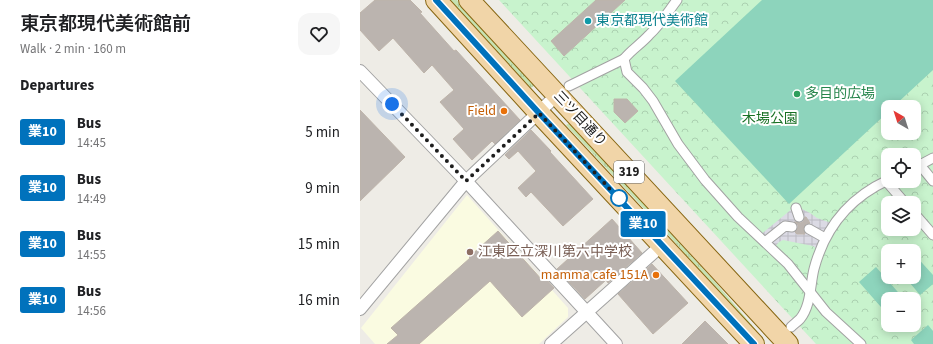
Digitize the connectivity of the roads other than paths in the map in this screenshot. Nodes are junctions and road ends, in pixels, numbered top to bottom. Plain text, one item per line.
1 (436, 0) edge
2 (469, 0) edge
3 (677, 0) edge
4 (624, 59) junction
5 (360, 71) edge
6 (563, 91) junction
7 (539, 113) junction
8 (933, 158) edge
9 (921, 165) edge
10 (921, 170) edge
11 (466, 181) junction
12 (933, 181) edge
13 (881, 183) edge
14 (893, 188) edge
15 (900, 196) edge
16 (796, 208) dead end
17 (798, 218) dead end
18 (921, 221) edge
19 (792, 227) dead end
20 (809, 229) dead end
21 (933, 234) edge
22 (825, 238) junction
23 (765, 242) junction
24 (662, 245) junction
25 (809, 291) junction
26 (360, 309) edge
27 (586, 312) junction
28 (789, 336) edge
29 (551, 344) edge
30 (616, 344) edge
31 (754, 344) edge
32 (861, 344) edge

1 - 7 main road, 三ツ目通り / 319
2 - 6 main road, 三ツ目通り / 319
3 - 4 street
4 - 6 street
4 - 23 street
5 - 11 street
6 - 7 street
6 - 28 main road, 三ツ目通り / 319
7 - 11 street
7 - 24 main road, 三ツ目通り / 319
8 - 9 street
10 - 12 street
11 - 26 street
11 - 27 street
13 - 22 street
14 - 15 street
16 - 17 street
18 - 21 street
19 - 23 street
20 - 22 street
22 - 25 street
23 - 25 street
24 - 27 street
24 - 31 main road, 三ツ目通り / 319
25 - 28 street
25 - 32 street
27 - 29 street
27 - 30 street

